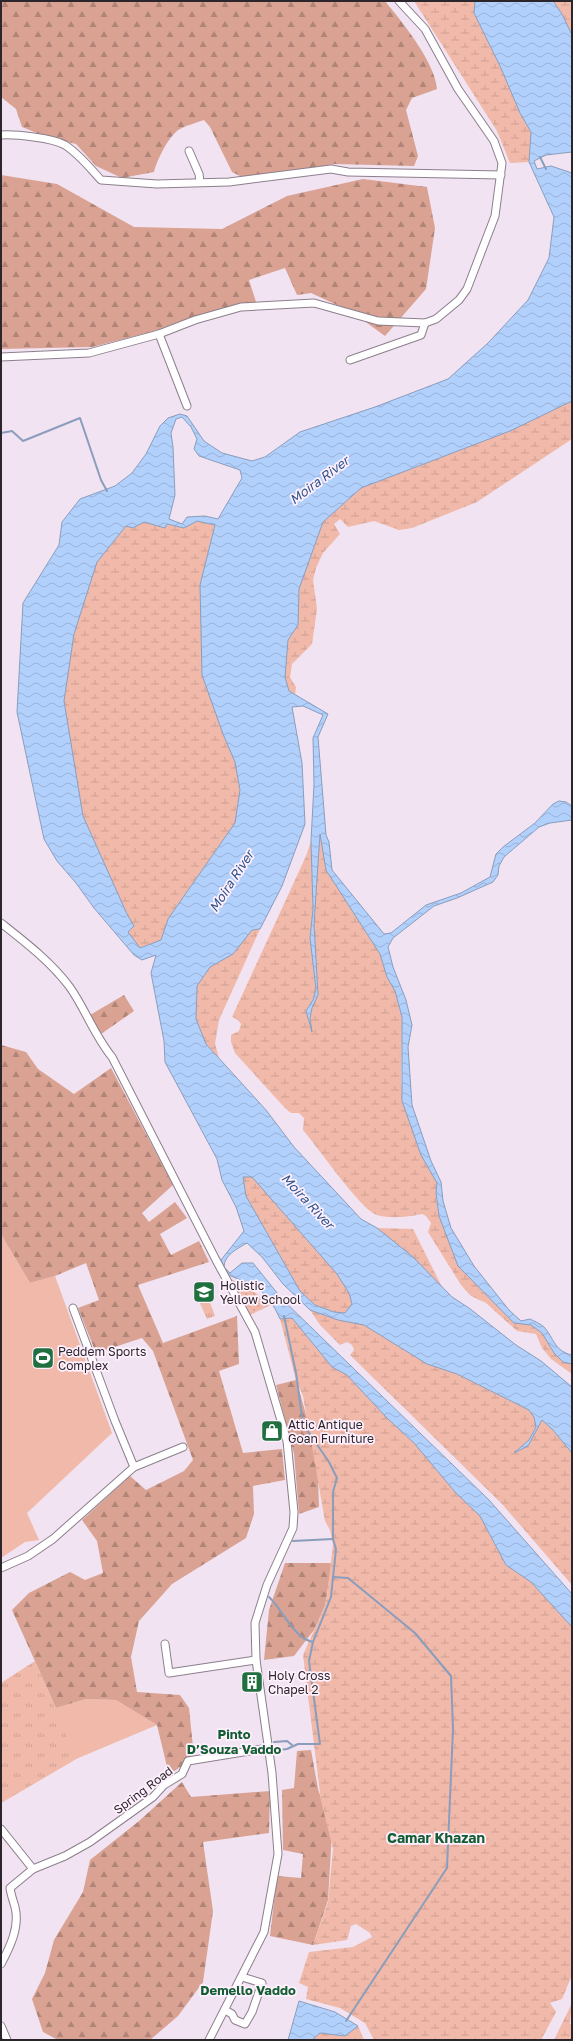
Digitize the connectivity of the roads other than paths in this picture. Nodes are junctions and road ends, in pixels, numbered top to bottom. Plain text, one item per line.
1 (400, 1) edge
2 (1, 135) edge
3 (189, 151) dead end
4 (501, 174) junction
5 (200, 182) junction
6 (425, 323) junction
7 (159, 334) junction
8 (1, 356) edge
9 (350, 360) dead end
10 (187, 406) dead end
11 (1, 923) edge
12 (73, 1308) dead end
13 (183, 1447) dead end
14 (134, 1467) junction
15 (1, 1568) edge
16 (165, 1644) dead end
17 (256, 1660) junction
18 (268, 1746) junction
19 (1, 1829) edge
20 (33, 1869) junction
21 (1, 1964) edge
22 (242, 1977) junction
23 (225, 2010) junction
24 (1, 2026) edge
25 (7, 2040) edge
26 (209, 2040) edge

1 - 4 street
2 - 5 street
3 - 5 street
4 - 5 street
4 - 6 street
6 - 7 street
6 - 9 street
7 - 8 street
7 - 10 street
11 - 17 street
12 - 14 street
13 - 14 street
14 - 15 street
16 - 17 street
17 - 18 street
18 - 20 street, Spring Road
18 - 22 street
19 - 20 street
20 - 21 street
22 - 23 street
22 - 23 street
23 - 26 street
24 - 25 street

